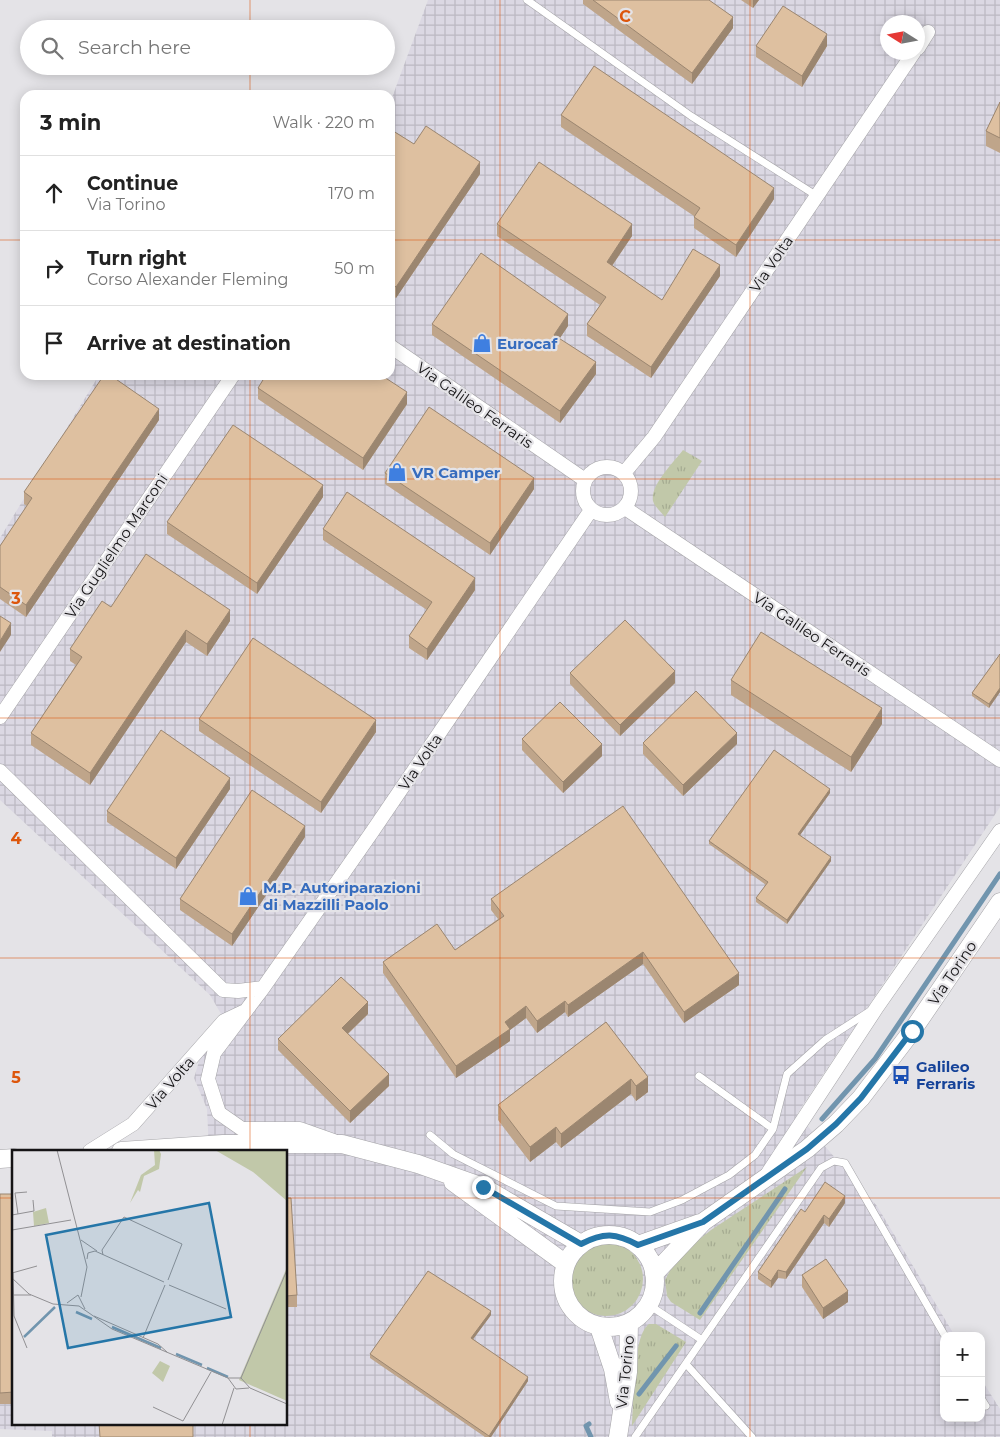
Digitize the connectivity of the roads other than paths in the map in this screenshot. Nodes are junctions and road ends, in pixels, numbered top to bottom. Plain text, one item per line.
1 (527, 0) edge
2 (928, 32) dead end
3 (925, 37) edge
4 (909, 60) edge
5 (817, 196) junction
6 (395, 349) edge
7 (230, 380) edge
8 (624, 473) junction
9 (586, 480) junction
10 (625, 508) junction
11 (591, 510) junction
12 (0, 718) edge
13 (1000, 760) edge
14 (0, 771) edge
15 (1000, 831) edge
16 (1000, 902) edge
17 (263, 988) junction
18 (877, 1007) junction
19 (246, 1011) junction
20 (699, 1076) dead end
21 (773, 1129) junction
22 (430, 1135) dead end
23 (342, 1144) junction
24 (92, 1150) edge
25 (137, 1150) edge
26 (443, 1174) junction
27 (763, 1181) junction
28 (703, 1222) junction
29 (581, 1244) junction
30 (638, 1245) junction
31 (566, 1264) junction
32 (654, 1274) junction
33 (648, 1305) junction
34 (630, 1322) junction
35 (599, 1326) junction
36 (943, 1332) edge
37 (702, 1340) junction
38 (686, 1364) junction
39 (618, 1430) edge
40 (635, 1437) edge
41 (752, 1437) edge

1 - 5 lane
2 - 3 street
4 - 5 street, Via Volta
5 - 8 street, Via Volta
6 - 9 street, Via Galileo Ferraris
7 - 12 street, Via Guglielmo Marconi
8 - 9 street
8 - 10 street
9 - 11 street
10 - 11 street
10 - 13 street, Via Galileo Ferraris
11 - 17 street, Via Volta
14 - 17 street
15 - 18 street
16 - 27 street, Via Torino
17 - 19 street, Via Volta
18 - 21 lane
18 - 27 street
19 - 23 street, Via Volta
19 - 24 street, Via Volta
20 - 21 lane
21 - 22 lane
23 - 25 street
23 - 26 street
26 - 29 street
26 - 31 street
27 - 28 street, Via Torino
28 - 30 street, Via Torino
28 - 32 street, Via Torino
29 - 30 street
29 - 31 street
30 - 32 street
31 - 35 street
32 - 33 street
33 - 34 street, Via Torino
33 - 37 lane
34 - 35 street, Via Torino
34 - 39 street, Via Torino
35 - 39 street, Via Torino
36 - 37 lane
37 - 38 lane
38 - 40 lane
38 - 41 lane

